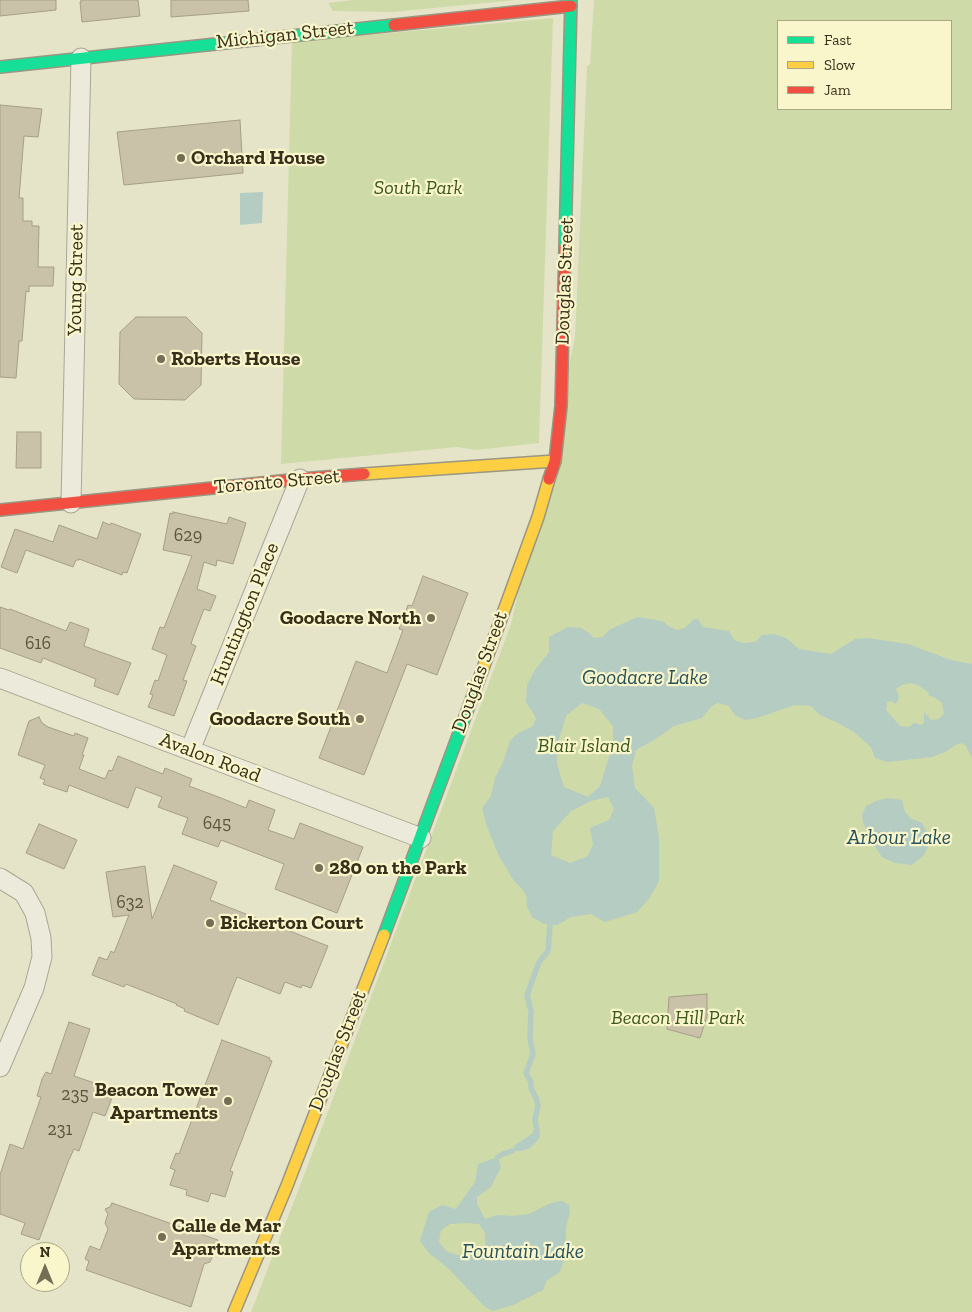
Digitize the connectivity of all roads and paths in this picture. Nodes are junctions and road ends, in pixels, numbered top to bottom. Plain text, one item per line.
1 (571, 3) edge
2 (81, 58) junction
3 (0, 67) edge
4 (555, 460) junction
5 (300, 479) junction
6 (71, 503) junction
7 (0, 510) edge
8 (0, 678) edge
9 (190, 750) junction
10 (421, 838) junction
11 (0, 878) edge
12 (0, 1067) edge
13 (234, 1312) edge

1 - 2 main road, Michigan Street
1 - 4 main road, Douglas Street
2 - 3 main road, Michigan Street
2 - 6 street, Young Street
4 - 5 main road, Toronto Street
4 - 10 main road, Douglas Street
5 - 6 main road, Toronto Street
5 - 9 street, Huntington Place
6 - 7 main road, Toronto Street
8 - 9 street, Avalon Road
9 - 10 street, Avalon Road
10 - 13 main road, Douglas Street
11 - 12 street

